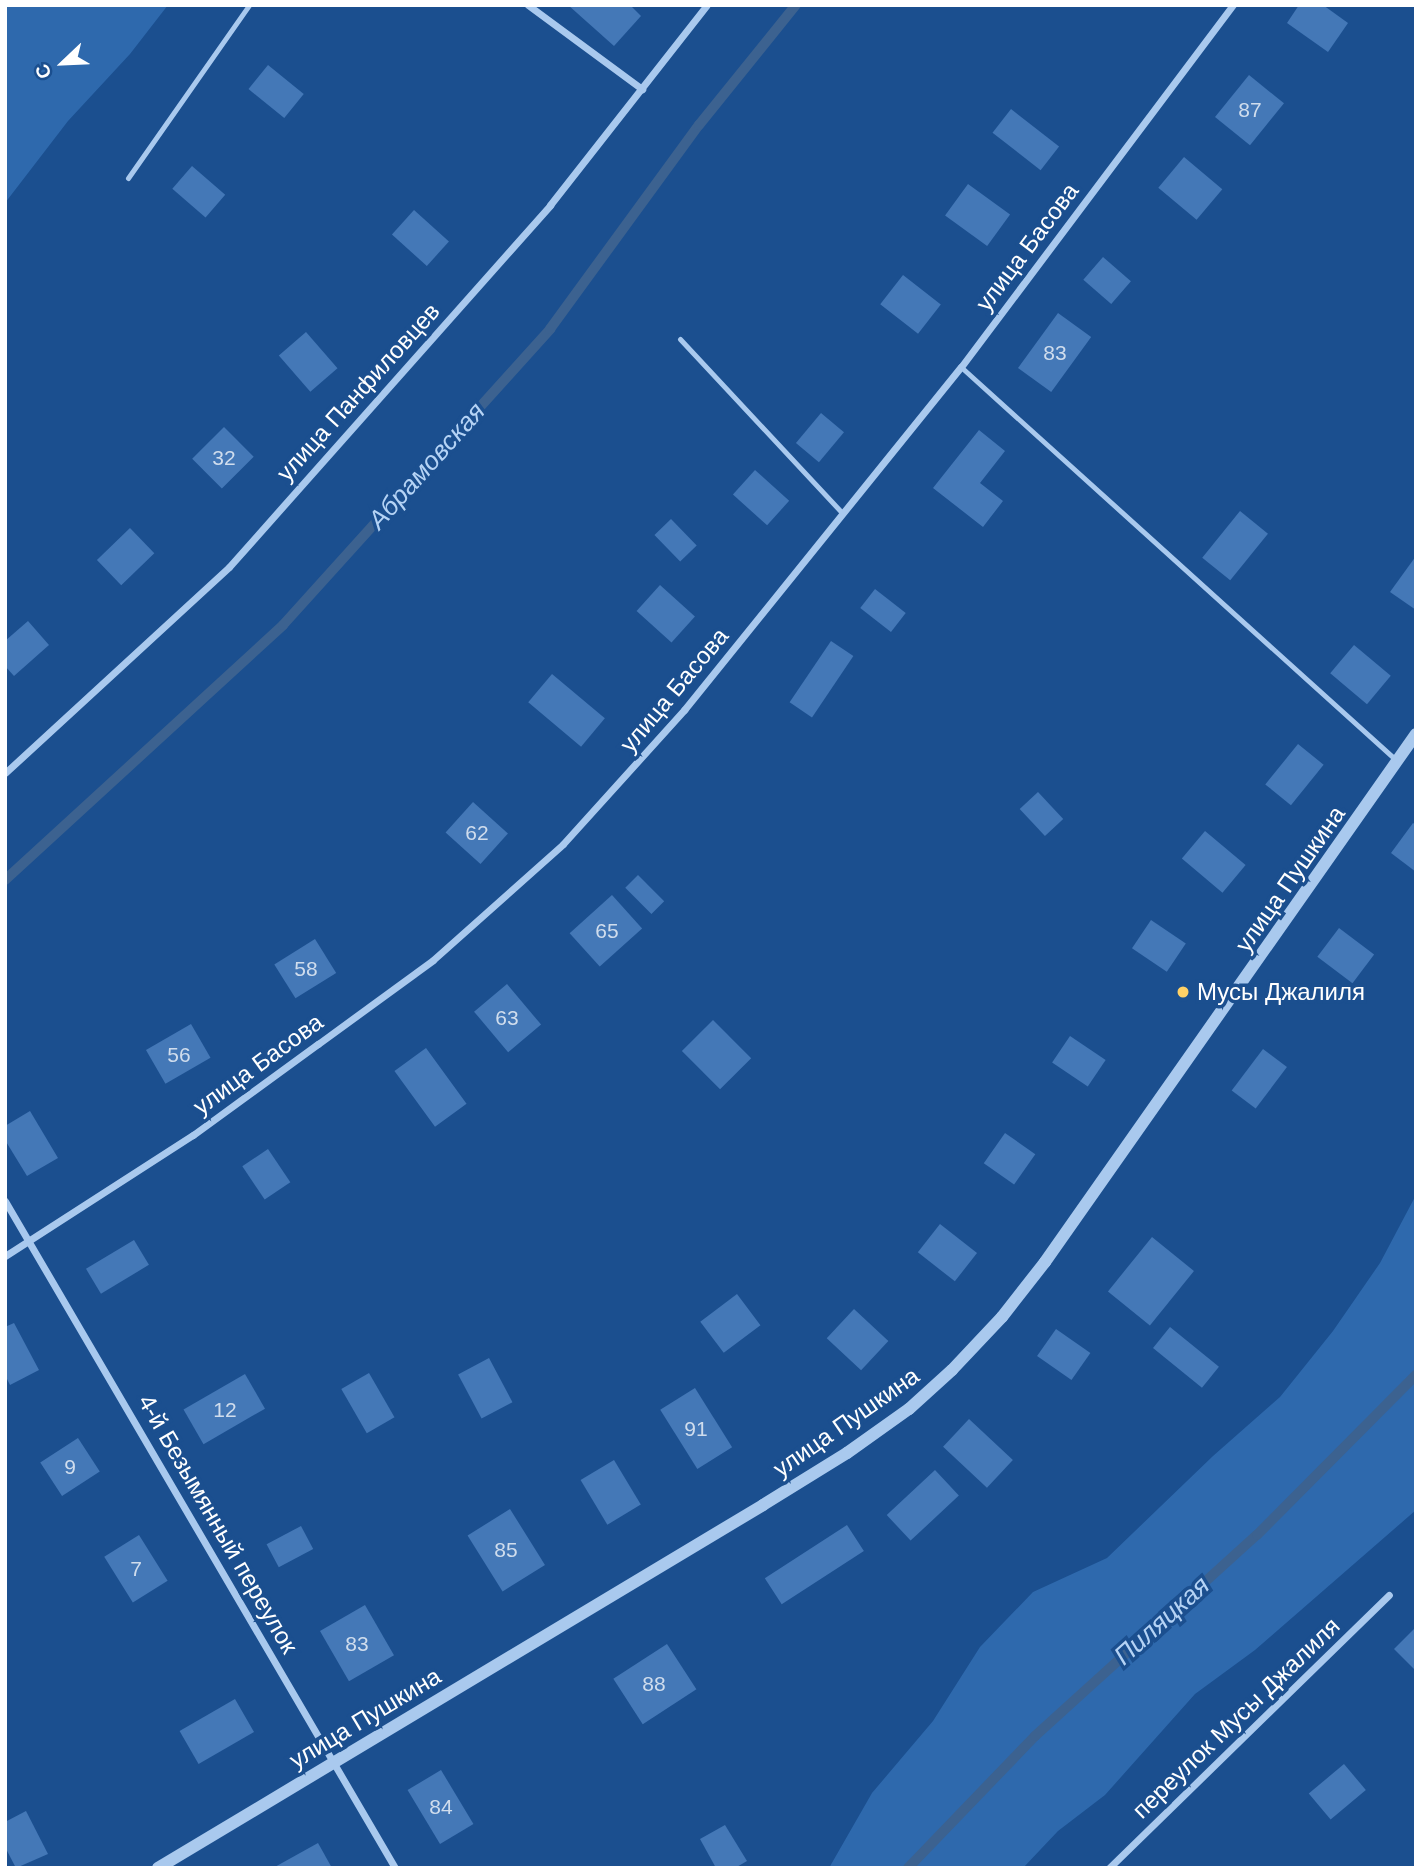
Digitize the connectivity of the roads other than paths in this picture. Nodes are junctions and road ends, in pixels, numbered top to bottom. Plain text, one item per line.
1 (249, 5) edge
2 (528, 5) edge
3 (707, 5) edge
4 (1233, 5) edge
5 (642, 89) junction
6 (128, 178) dead end
7 (680, 339) dead end
8 (961, 367) junction
9 (844, 514) junction
10 (1416, 734) edge
11 (1397, 761) junction
12 (5, 773) edge
13 (5, 1201) edge
14 (29, 1242) junction
15 (5, 1255) edge
16 (1389, 1595) dead end
17 (334, 1760) junction
18 (158, 1868) edge
19 (395, 1868) edge
20 (1109, 1868) edge

1 - 6 lane
2 - 5 street
3 - 5 street, улица Панфиловцев
4 - 8 street, улица Басова
5 - 12 street, улица Панфиловцев
7 - 9 lane
8 - 9 street, улица Басова
8 - 11 lane
9 - 14 street, улица Басова
10 - 11 street, улица Пушкина
11 - 17 street, улица Пушкина
13 - 14 street, 4-й Безымянный переулок
14 - 15 street, улица Басова
14 - 17 street, 4-й Безымянный переулок
16 - 20 street, переулок Мусы Джалиля
17 - 18 street, улица Пушкина
17 - 19 street, 4-й Безымянный переулок

